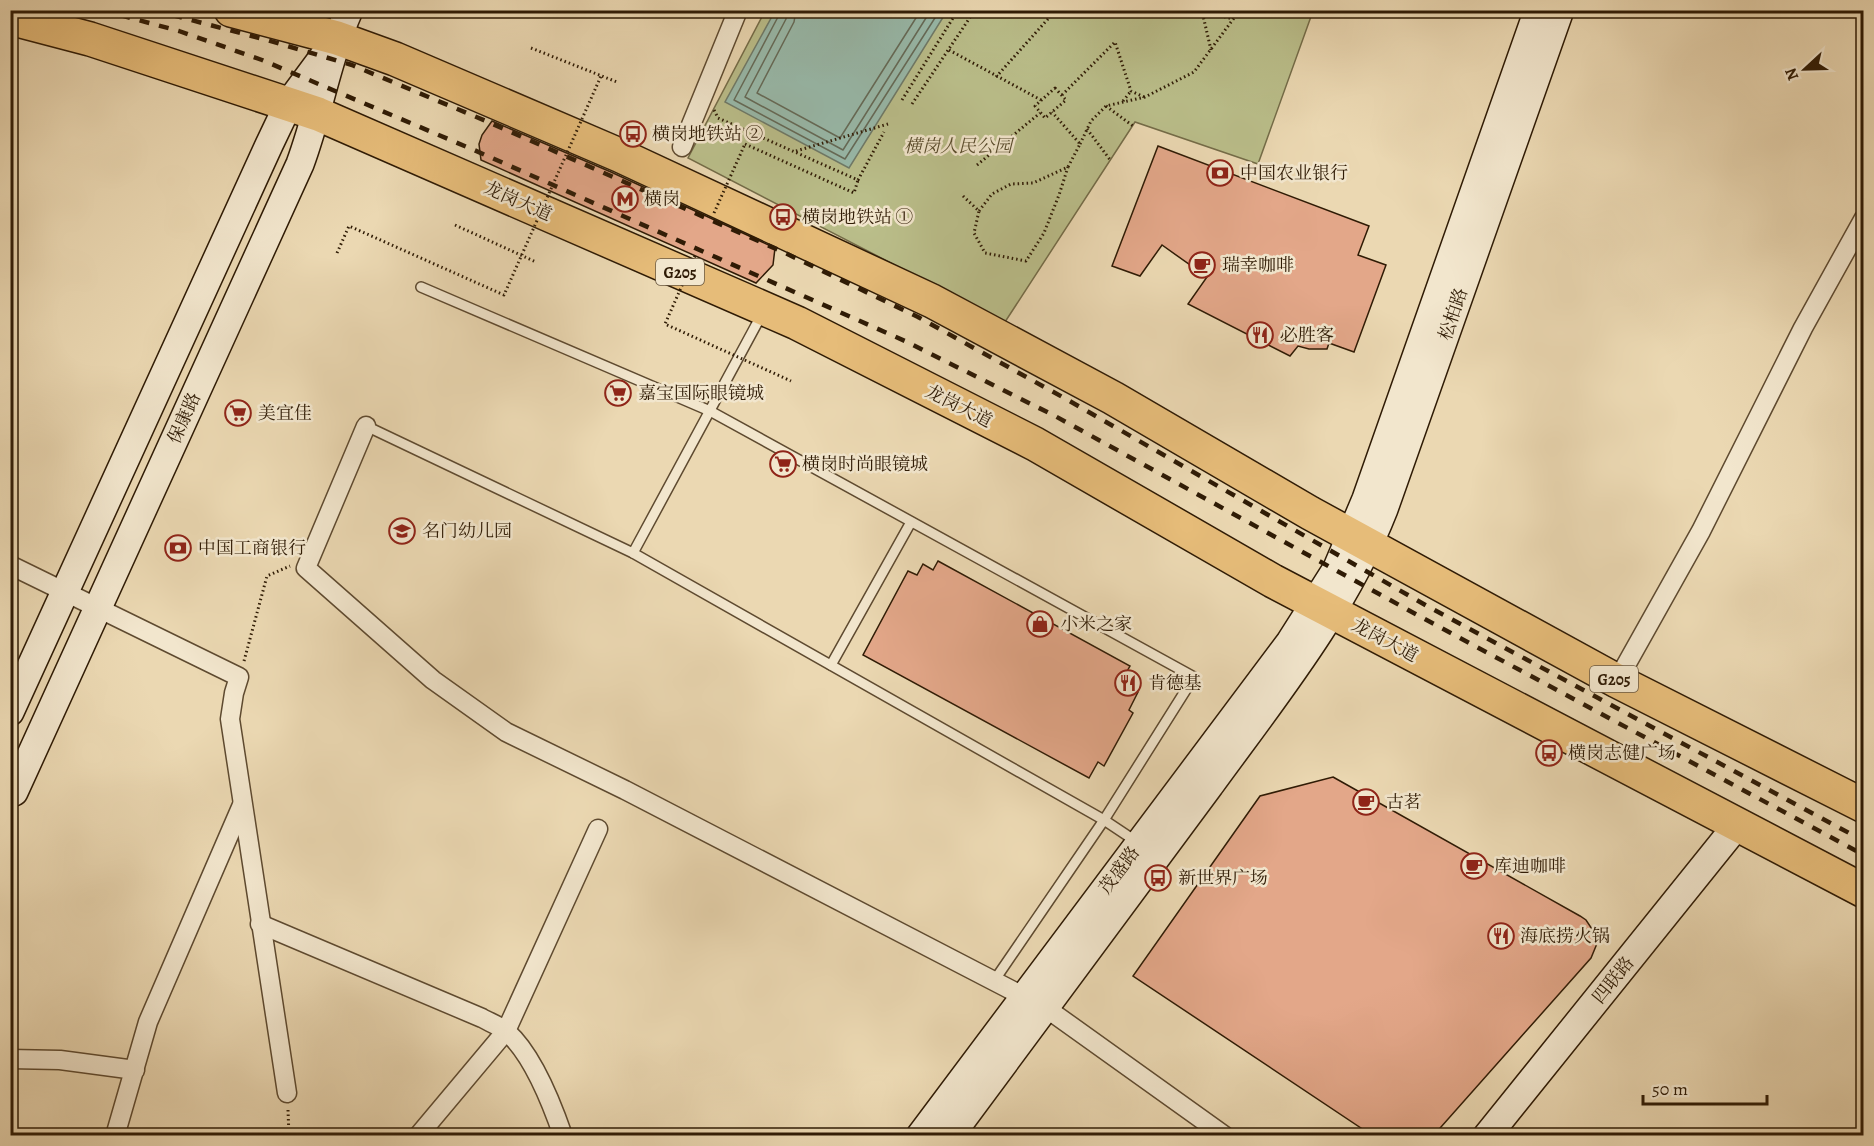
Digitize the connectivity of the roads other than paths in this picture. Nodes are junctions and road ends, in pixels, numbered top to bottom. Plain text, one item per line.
1 (231, 10) edge
2 (738, 10) edge
3 (1538, 10) edge
4 (1560, 10) edge
5 (10, 18) edge
6 (343, 24) edge
7 (303, 109) junction
8 (682, 147) dead end
9 (1863, 219) edge
10 (421, 287) dead end
11 (765, 309) junction
12 (710, 411) junction
13 (366, 426) joint
14 (911, 522) junction
15 (1361, 540) junction
16 (633, 553) junction
17 (10, 565) edge
18 (65, 590) junction
19 (98, 607) junction
20 (1324, 608) junction
21 (831, 665) junction
22 (1617, 681) junction
23 (10, 712) edge
24 (12, 791) edge
25 (1860, 796) edge
26 (242, 805) junction
27 (1104, 820) junction
28 (598, 829) dead end
29 (1746, 829) junction
30 (1138, 843) junction
31 (1863, 891) edge
32 (260, 924) junction
33 (994, 981) junction
34 (1035, 1002) junction
35 (506, 1031) junction
36 (10, 1059) edge
37 (135, 1070) junction
38 (287, 1094) road end
39 (115, 1136) edge
40 (418, 1136) edge
41 (563, 1136) edge
42 (920, 1136) edge
43 (950, 1136) edge
44 (1225, 1136) edge
45 (1487, 1136) edge
46 (1510, 1136) edge

1 - 6 highway, G205
2 - 8 street
3 - 15 street, 松柏路
4 - 15 street, 松柏路
5 - 7 highway, 龙岗大道 / G205
6 - 7 street, 保康路
6 - 15 highway, G205
7 - 11 highway, 龙岗大道 / G205
7 - 18 street, 保康路
7 - 19 street, 保康路
9 - 22 street
10 - 12 lane
11 - 12 lane
11 - 20 highway, 龙岗大道 / G205
12 - 14 lane
12 - 16 lane
13 - 16 lane
13 - 33 street
14 - 21 lane
14 - 27 lane
15 - 20 street, 松柏路
15 - 22 highway, G205
16 - 21 lane
17 - 18 street
18 - 19 street
18 - 23 street, 保康路
19 - 24 street, 保康路
19 - 26 street
20 - 29 highway, 龙岗大道 / G205
20 - 30 street, 茂盛路
20 - 34 street, 茂盛路
21 - 27 lane
22 - 25 highway, G205
26 - 32 street
26 - 37 street
27 - 30 lane
27 - 33 lane
28 - 35 street
29 - 31 highway, 龙岗大道 / G205
29 - 45 street, 四联路
29 - 46 street, 四联路
30 - 34 street, 茂盛路
32 - 35 street
32 - 38 street
33 - 34 street
34 - 42 street, 茂盛路
34 - 43 street, 茂盛路
34 - 44 street
35 - 40 street
35 - 41 street
36 - 37 street
37 - 39 street

